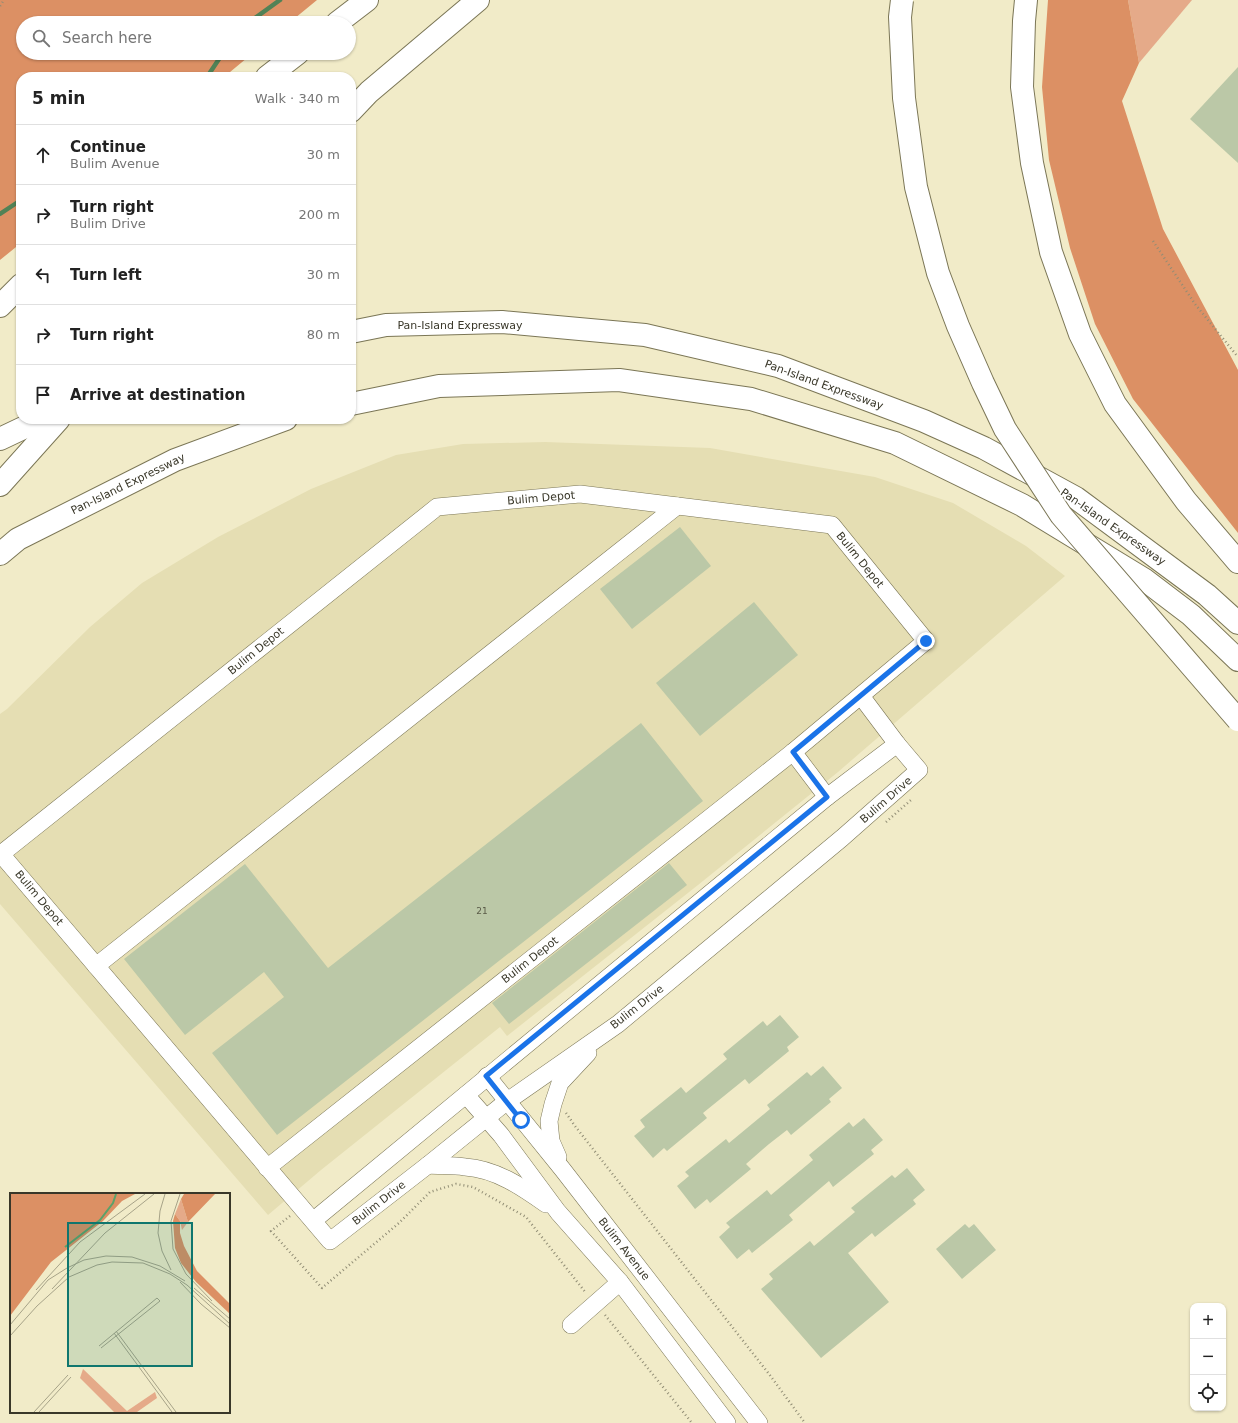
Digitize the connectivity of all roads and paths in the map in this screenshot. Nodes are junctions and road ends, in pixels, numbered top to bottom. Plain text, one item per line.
1 (4, 0) edge
2 (367, 0) edge
3 (478, 0) edge
4 (902, 0) edge
5 (1026, 0) edge
6 (0, 6) edge
7 (346, 16) edge
8 (289, 60) edge
9 (273, 72) edge
10 (356, 106) edge
11 (1153, 242) dead end
12 (16, 291) edge
13 (0, 306) edge
14 (356, 331) edge
15 (1238, 357) edge
16 (356, 403) edge
17 (32, 424) edge
18 (55, 424) edge
19 (272, 424) edge
20 (0, 439) edge
21 (0, 485) edge
22 (677, 506) junction
23 (0, 554) edge
24 (1238, 562) edge
25 (1238, 623) edge
26 (1238, 660) edge
27 (861, 696) junction
28 (1238, 720) edge
29 (897, 744) junction
30 (793, 752) junction
31 (827, 797) junction
32 (913, 798) dead end
33 (884, 823) dead end
34 (96, 966) junction
35 (618, 1024) junction
36 (486, 1076) junction
37 (466, 1094) junction
38 (506, 1102) junction
39 (567, 1106) dead end
40 (486, 1118) junction
41 (428, 1165) junction
42 (267, 1168) junction
43 (563, 1170) junction
44 (302, 1207) junction
45 (558, 1212) junction
46 (314, 1220) junction
47 (620, 1282) junction
48 (595, 1305) junction
49 (572, 1325) dead end
50 (692, 1423) edge
51 (727, 1423) edge
52 (759, 1423) edge
53 (805, 1423) edge

1 - 6 path
2 - 7 highway
3 - 10 highway
4 - 28 highway, bridge
5 - 24 highway
8 - 9 highway
11 - 15 path
12 - 13 highway
14 - 25 highway, Pan-Island Expressway
16 - 26 highway
17 - 20 highway
18 - 21 highway
19 - 23 highway, Pan-Island Expressway
22 - 27 street, Bulim Depot
22 - 34 street
22 - 34 street, Bulim Depot
27 - 29 street
27 - 30 street, Bulim Depot
29 - 31 street
29 - 35 street, Bulim Drive
30 - 31 street
30 - 42 street, Bulim Depot
31 - 36 street
32 - 33 path
34 - 42 street, Bulim Depot
35 - 38 street, Bulim Drive
35 - 43 street
36 - 37 street
36 - 38 street, Bulim Avenue
37 - 40 street
37 - 46 street
38 - 40 street, Bulim Drive
38 - 43 street, Bulim Avenue
39 - 53 path
40 - 41 street, Bulim Drive
40 - 45 street
41 - 45 street
41 - 46 street, Bulim Drive
42 - 44 street, Bulim Depot
43 - 52 street, Bulim Avenue
44 - 46 street, Bulim Depot
44 - 48 path
45 - 47 street
47 - 48 street
47 - 51 street
48 - 49 street
48 - 50 path

